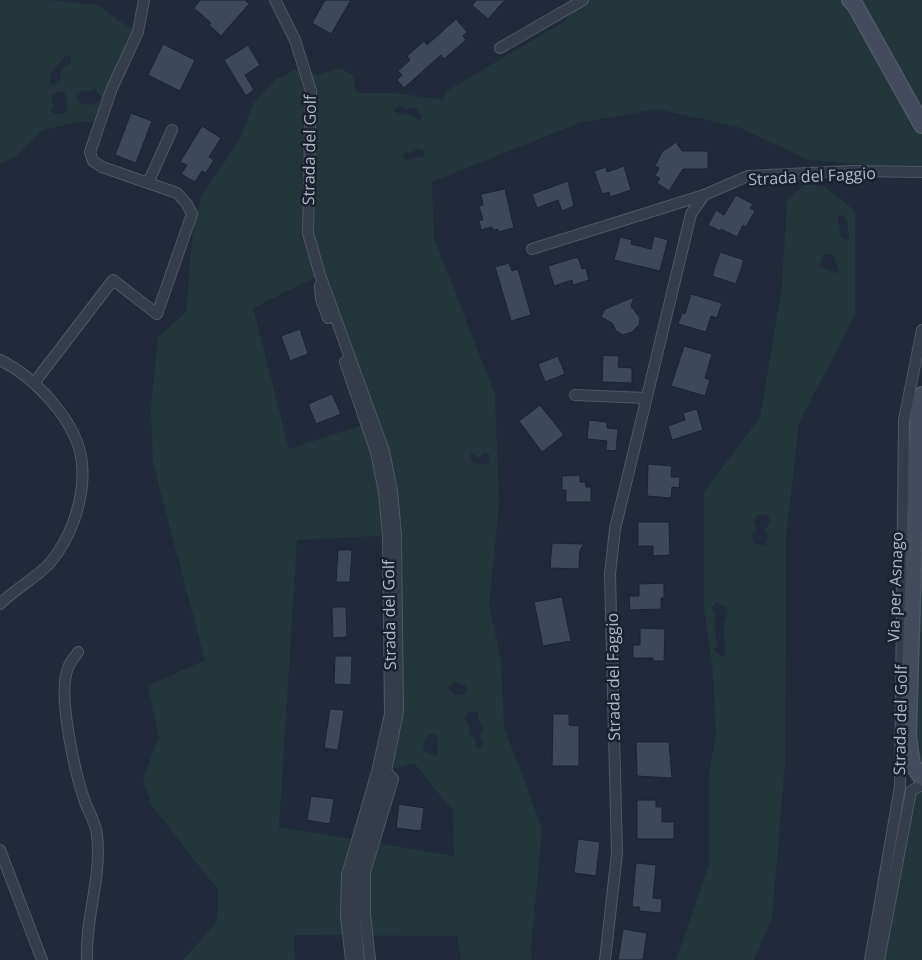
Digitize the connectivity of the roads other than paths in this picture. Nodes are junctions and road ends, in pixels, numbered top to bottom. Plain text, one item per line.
1 (144, 0) edge
2 (275, 0) edge
3 (583, 0) edge
4 (850, 0) edge
5 (500, 48) dead end
6 (922, 125) edge
7 (172, 130) dead end
8 (922, 172) edge
9 (148, 183) junction
10 (704, 194) junction
11 (532, 249) dead end
12 (320, 275) junction
13 (922, 330) edge
14 (0, 360) edge
15 (34, 383) junction
16 (575, 394) dead end
17 (922, 395) edge
18 (646, 398) junction
19 (0, 604) edge
20 (78, 652) dead end
21 (386, 771) junction
22 (922, 778) edge
23 (922, 785) edge
24 (0, 850) edge
25 (42, 960) edge
26 (87, 960) edge
27 (351, 960) edge
28 (359, 960) edge
29 (370, 960) edge
30 (604, 960) edge
31 (870, 960) edge
32 (879, 960) edge

1 - 9 street
2 - 12 street, Strada del Golf
3 - 5 street
4 - 6 street
7 - 9 street
8 - 10 street, Strada del Faggio
9 - 15 street
10 - 11 street, Strada del Faggio
10 - 18 street, Strada del Faggio
12 - 21 street, Strada del Golf
12 - 27 street, Strada del Golf
13 - 31 street, Strada del Golf
14 - 15 street
15 - 19 street
16 - 18 street
17 - 22 street, Via per Asnago
18 - 30 street, Strada del Faggio
20 - 26 street
21 - 28 street, Strada del Golf
21 - 29 street, Strada del Golf
23 - 32 street, Strada del Golf
24 - 25 street

